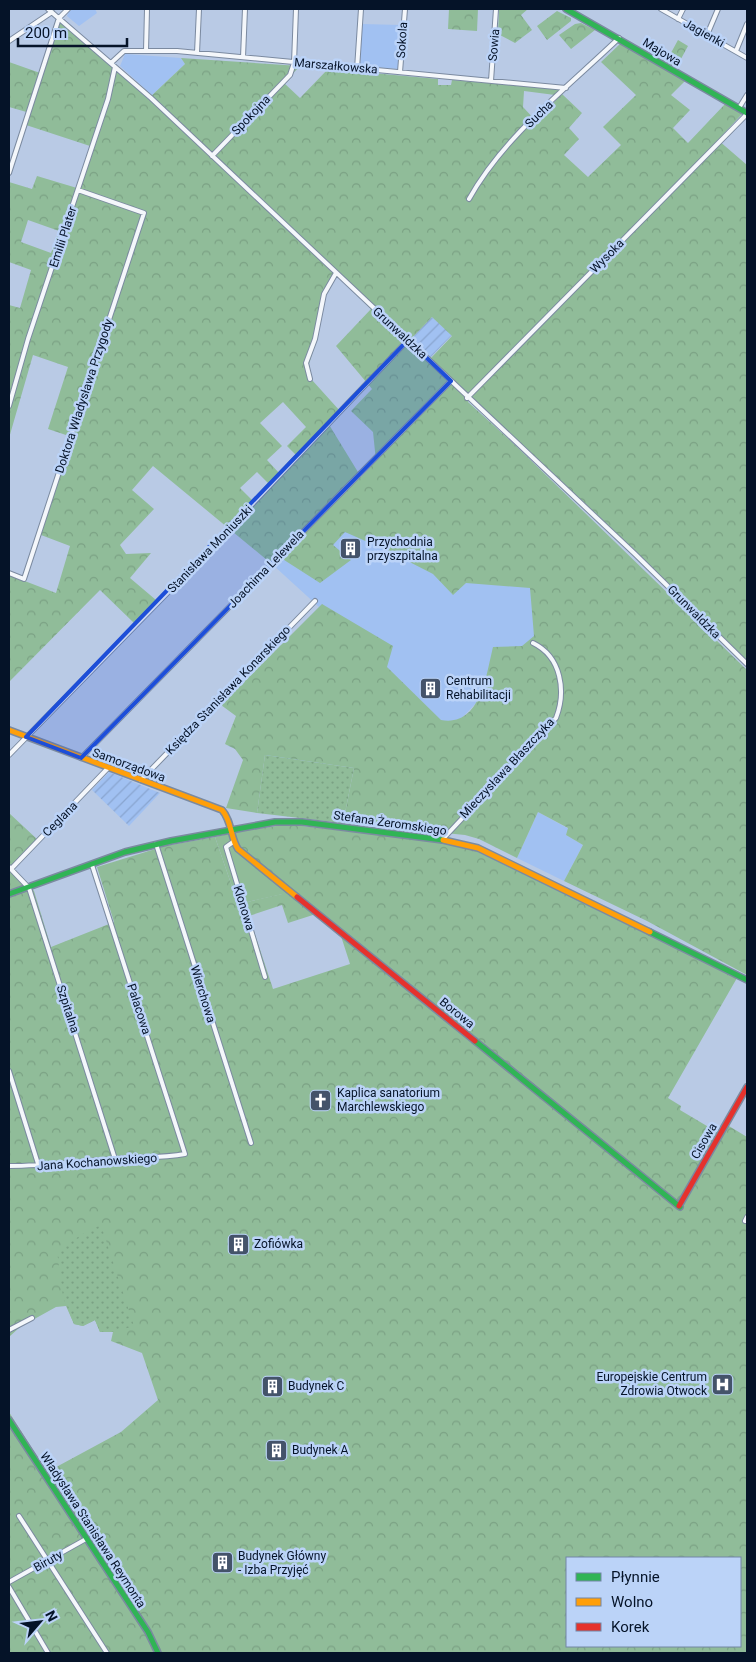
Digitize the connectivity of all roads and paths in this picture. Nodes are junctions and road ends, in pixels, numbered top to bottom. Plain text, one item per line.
1 (48, 9) edge
2 (68, 9) edge
3 (148, 9) edge
4 (198, 9) edge
5 (245, 9) edge
6 (296, 9) edge
7 (361, 9) edge
8 (405, 9) edge
9 (496, 9) edge
10 (570, 9) edge
11 (661, 9) edge
12 (683, 9) edge
13 (718, 9) edge
14 (53, 10) edge
15 (59, 18) junction
16 (678, 19) junction
17 (747, 24) edge
18 (708, 35) junction
19 (619, 38) junction
20 (9, 41) edge
21 (146, 51) junction
22 (736, 51) junction
23 (197, 53) junction
24 (243, 57) junction
25 (747, 58) edge
26 (294, 62) junction
27 (111, 63) junction
28 (115, 67) junction
29 (357, 69) junction
30 (400, 72) junction
31 (491, 82) junction
32 (566, 88) junction
33 (747, 95) edge
34 (739, 108) junction
35 (747, 113) edge
36 (212, 156) junction
37 (9, 173) edge
38 (78, 190) junction
39 (469, 199) dead end
40 (336, 273) junction
41 (408, 340) junction
42 (310, 379) dead end
43 (450, 381) junction
44 (467, 398) junction
45 (9, 406) edge
46 (9, 573) edge
47 (315, 601) dead end
48 (534, 643) dead end
49 (747, 664) edge
50 (9, 730) edge
51 (26, 737) junction
52 (9, 755) edge
53 (81, 758) junction
54 (108, 768) junction
55 (141, 780) junction
56 (231, 830) junction
57 (442, 840) junction
58 (233, 842) junction
59 (156, 844) junction
60 (92, 864) junction
61 (10, 868) edge
62 (29, 888) junction
63 (9, 894) edge
64 (265, 977) dead end
65 (747, 980) edge
66 (9, 1071) edge
67 (747, 1087) edge
68 (251, 1143) dead end
69 (185, 1154) joint
70 (115, 1159) junction
71 (9, 1166) edge
72 (39, 1166) junction
73 (680, 1206) joint
74 (32, 1318) dead end
75 (9, 1330) edge
76 (10, 1423) edge
77 (19, 1516) dead end
78 (86, 1539) junction
79 (48, 1561) junction
80 (9, 1582) edge
81 (9, 1587) edge
82 (48, 1653) edge
83 (107, 1653) edge
84 (158, 1653) edge

1 - 14 street, Grunwaldzka
2 - 15 street
3 - 21 street
4 - 23 street
5 - 24 street
6 - 26 street
7 - 29 street
8 - 30 street, Sokola
9 - 31 street, Sowia
10 - 19 street, Majowa
11 - 16 street, Jagienki
12 - 16 street
13 - 18 street
14 - 15 street, Grunwaldzka
14 - 20 street
15 - 27 street, Grunwaldzka
15 - 37 street
16 - 18 street, Jagienki
17 - 22 street
18 - 22 street, Jagienki
19 - 32 street, Sucha
19 - 34 street, Majowa
21 - 23 street, Marszałkowska
21 - 27 street, Marszałkowska
22 - 25 street, Jagienki
23 - 24 street, Marszałkowska
24 - 26 street, Marszałkowska
26 - 29 street, Marszałkowska
26 - 36 street, Spokojna
27 - 28 street, Grunwaldzka
28 - 36 street, Grunwaldzka
28 - 38 street, Emilii Plater
29 - 30 street, Marszałkowska
30 - 31 street, Marszałkowska
31 - 32 street, Marszałkowska
32 - 39 street, Sucha
33 - 34 street
34 - 35 street, Majowa
35 - 44 street, Wysoka
36 - 40 street, Grunwaldzka
38 - 45 street, Emilii Plater
38 - 46 street, Doktora Władysława Przygody
40 - 41 street, Grunwaldzka
40 - 42 street
41 - 43 street, Grunwaldzka
41 - 51 street, Stanisława Moniuszki
43 - 44 street, Grunwaldzka
43 - 53 street, Joachima Lelewela
44 - 49 street, Grunwaldzka
47 - 55 street, Księdza Stanisława Konarskiego
48 - 57 street, Mieczysława Błaszczyka
50 - 51 street, Samorządowa
51 - 52 street, Stanisława Moniuszki
51 - 53 street, Samorządowa
53 - 54 street, Samorządowa
54 - 55 street, Samorządowa
54 - 61 street, Ceglana
55 - 56 street, Samorządowa
56 - 57 street, Stefana Żeromskiego
56 - 58 street
56 - 59 street, Stefana Żeromskiego
57 - 65 street, Stefana Żeromskiego
58 - 64 street, Klonowa
58 - 73 street, Borowa
59 - 60 street, Stefana Żeromskiego
59 - 68 street, Wierchowa
60 - 62 street, Stefana Żeromskiego
60 - 69 street, Pałacowa
61 - 62 street, Szpitalna
62 - 63 street, Stefana Żeromskiego
62 - 70 street, Szpitalna
66 - 72 street
67 - 73 street, Cisowa
69 - 70 street, Jana Kochanowskiego
70 - 72 street, Jana Kochanowskiego
71 - 72 street, Jana Kochanowskiego
74 - 75 street
76 - 78 street, Władysława Stanisława Reymonta
77 - 79 street
78 - 79 street, Biruty
78 - 84 street, Władysława Stanisława Reymonta
79 - 80 street, Biruty
79 - 83 street
81 - 82 street

